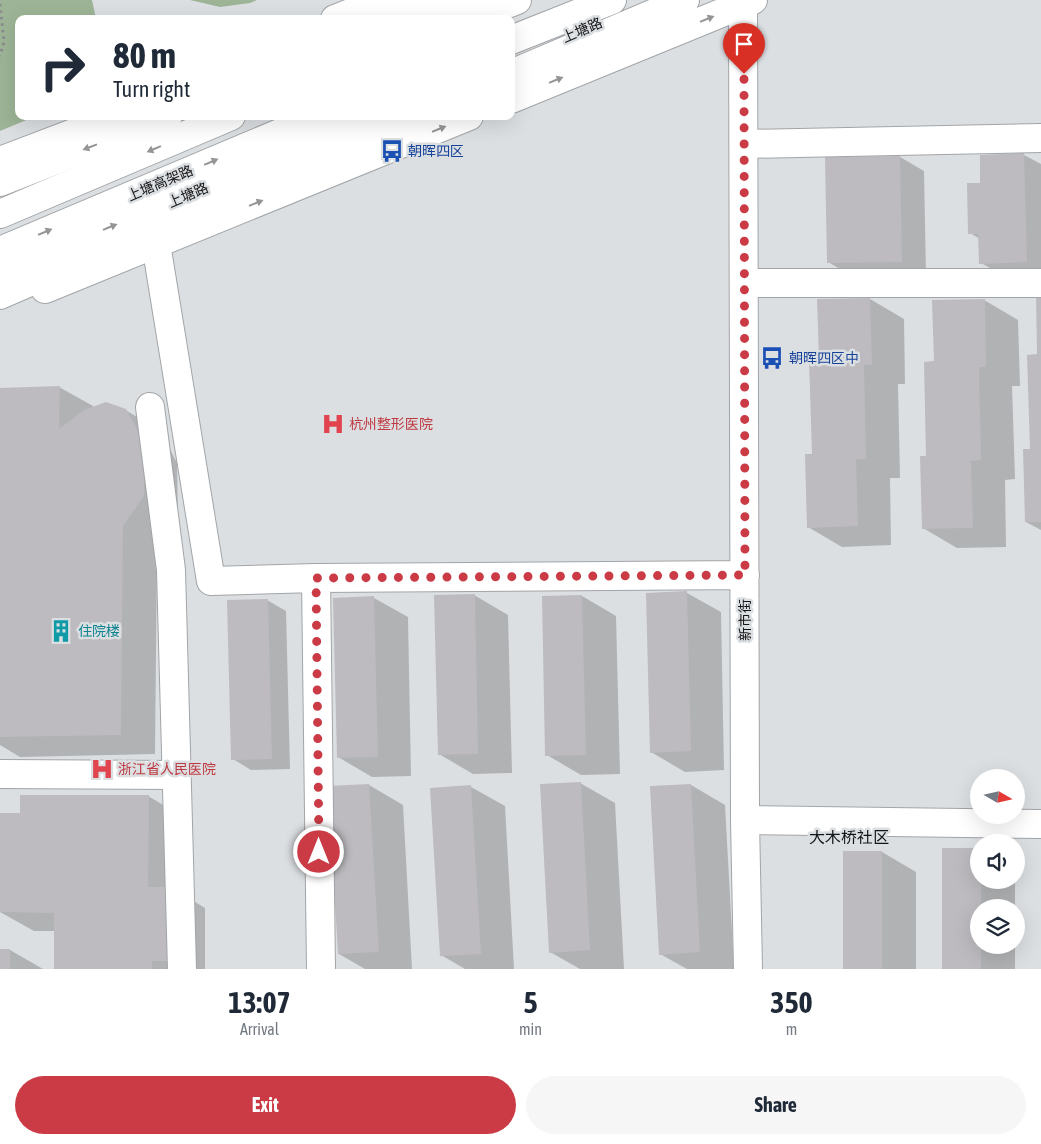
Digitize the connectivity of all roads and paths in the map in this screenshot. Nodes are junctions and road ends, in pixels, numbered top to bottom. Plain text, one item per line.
1 (384, 0) edge
2 (422, 0) edge
3 (468, 0) edge
4 (517, 0) edge
5 (612, 0) edge
6 (652, 0) edge
7 (685, 0) edge
8 (746, 1) edge
9 (0, 4) edge
10 (345, 15) edge
11 (383, 15) edge
12 (429, 15) edge
13 (480, 15) edge
14 (515, 38) edge
15 (0, 56) edge
16 (515, 57) edge
17 (515, 72) edge
18 (515, 97) edge
19 (68, 120) edge
20 (108, 120) edge
21 (158, 120) edge
22 (222, 120) edge
23 (311, 120) edge
24 (365, 120) edge
25 (403, 120) edge
26 (459, 120) edge
27 (1041, 138) edge
28 (744, 144) junction
29 (0, 146) edge
30 (0, 161) edge
31 (0, 182) edge
32 (0, 214) edge
33 (156, 244) junction
34 (0, 251) edge
35 (0, 271) edge
36 (1041, 282) edge
37 (744, 283) junction
38 (0, 295) edge
39 (0, 308) edge
40 (150, 406) dead end
41 (745, 575) junction
42 (316, 578) junction
43 (0, 774) edge
44 (177, 775) junction
45 (745, 820) junction
46 (1041, 824) edge
47 (182, 969) edge
48 (320, 969) edge
49 (748, 969) edge

1 - 10 main road
2 - 11 main road
3 - 12 main road
4 - 13 main road
5 - 14 main road
6 - 16 main road, 上塘路
7 - 17 main road
18 -> 8 main road
8 - 28 main road, 新市街
9 - 15 path
19 - 29 main road
20 - 30 main road
21 -> 31 main road
22 -> 32 main road
34 -> 23 main road, 上塘高架路
35 -> 24 main road, 上塘路
25 - 38 main road
33 -> 26 main road
27 - 28 main road
28 - 37 main road, 新市街
33 - 39 main road
33 - 42 main road
36 - 37 main road
37 - 41 main road, 新市街
40 - 44 main road
41 - 42 main road
41 - 45 main road, 新市街
42 - 48 main road
43 - 44 main road
44 - 47 main road
45 - 46 main road
45 - 49 main road, 新市街

